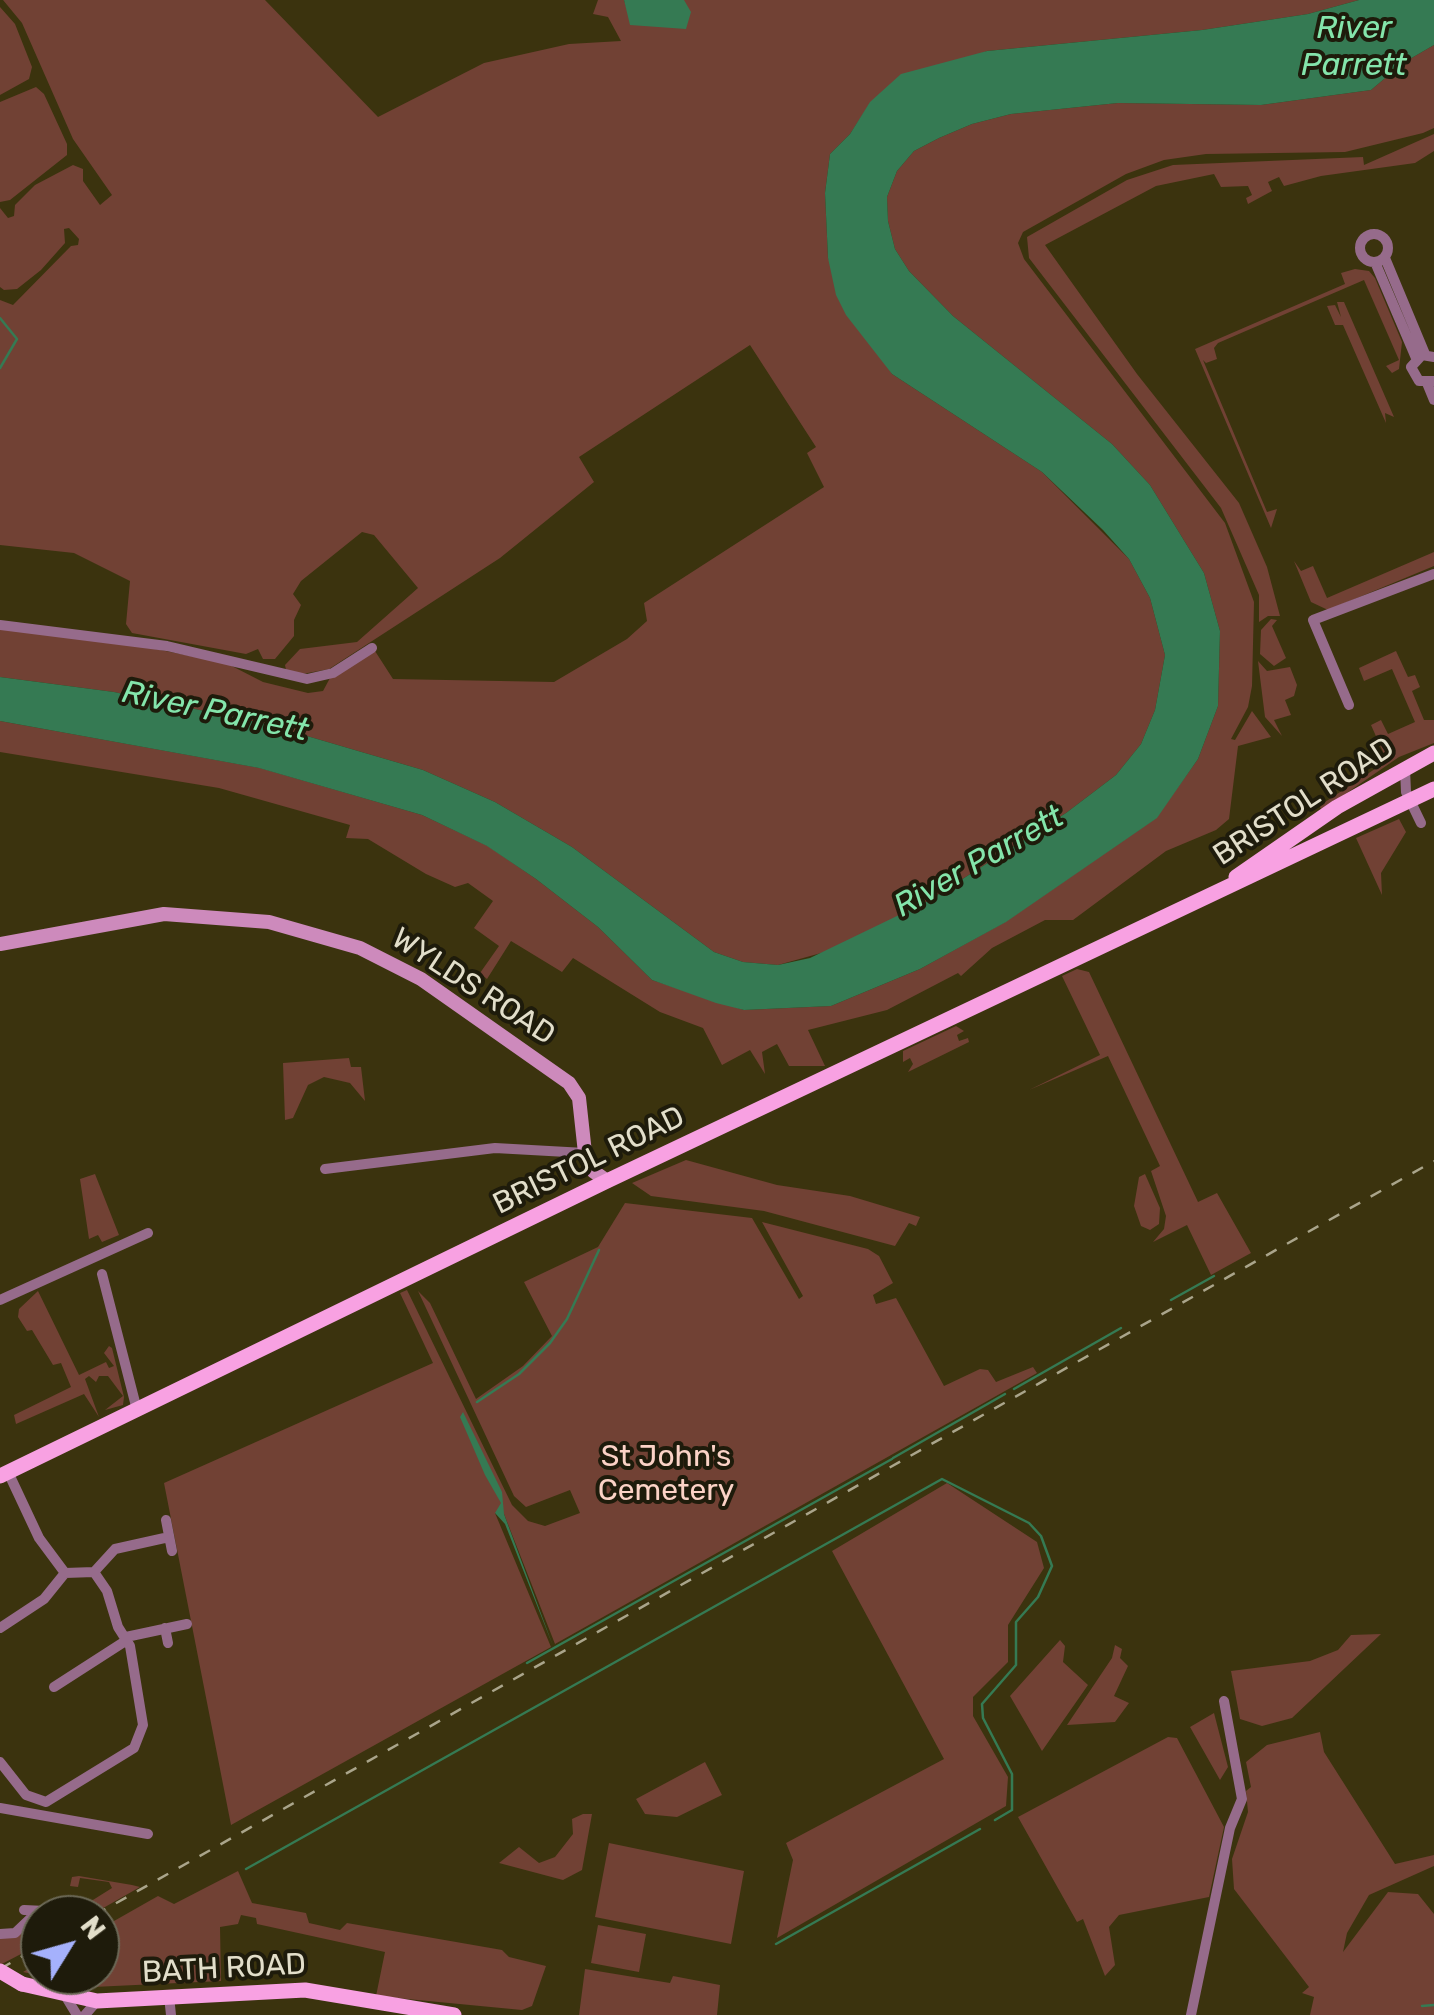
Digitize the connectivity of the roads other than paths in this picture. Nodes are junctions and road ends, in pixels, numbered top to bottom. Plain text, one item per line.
1 (1380, 260) dead end
2 (1425, 357) edge
3 (1430, 382) edge
4 (1434, 400) edge
5 (1434, 574) edge
6 (0, 625) edge
7 (372, 648) dead end
8 (1348, 705) dead end
9 (1434, 752) edge
10 (1405, 769) junction
11 (1434, 789) edge
12 (1411, 803) junction
13 (1420, 824) dead end
14 (1204, 899) junction
15 (0, 944) edge
16 (584, 1153) junction
17 (325, 1169) dead end
18 (607, 1181) junction
19 (148, 1233) dead end
20 (102, 1274) dead end
21 (0, 1300) edge
22 (137, 1410) junction
23 (4, 1474) edge
24 (166, 1520) dead end
25 (169, 1537) junction
26 (172, 1551) dead end
27 (94, 1572) junction
28 (64, 1573) junction
29 (188, 1624) dead end
30 (0, 1628) edge
31 (166, 1628) junction
32 (126, 1638) junction
33 (168, 1644) dead end
34 (54, 1687) dead end
35 (1224, 1701) dead end
36 (0, 1762) edge
37 (0, 1808) edge
38 (148, 1834) dead end
39 (0, 1972) edge
40 (168, 1996) junction
41 (66, 1997) junction
42 (97, 2002) junction
43 (81, 2015) edge
44 (171, 2015) edge
45 (454, 2015) edge
46 (1191, 2015) edge

1 - 2 street
2 - 3 street
3 - 4 street
5 - 8 street
6 - 7 street
9 - 10 main road, BRISTOL ROAD
10 - 12 street
10 - 14 main road, BRISTOL ROAD
11 - 12 main road, BRISTOL ROAD
12 - 13 street
12 - 14 main road, BRISTOL ROAD
14 - 18 main road, BRISTOL ROAD
15 - 16 street, WYLDS ROAD
16 - 17 street
16 - 18 street
18 - 22 main road, BRISTOL ROAD
19 - 21 street
20 - 22 street
22 - 23 main road, BRISTOL ROAD
23 - 28 street
24 - 25 street
25 - 26 street
25 - 27 street
27 - 28 street
27 - 32 street
28 - 30 street
29 - 31 street
31 - 32 street
31 - 33 street
32 - 34 street
32 - 36 street
35 - 46 street
37 - 38 street
39 - 41 main road, BATH ROAD, bridge
40 - 42 main road, BATH ROAD
40 - 44 street
40 - 45 main road, BATH ROAD
41 - 42 main road, BATH ROAD
41 - 43 street
42 - 43 street

